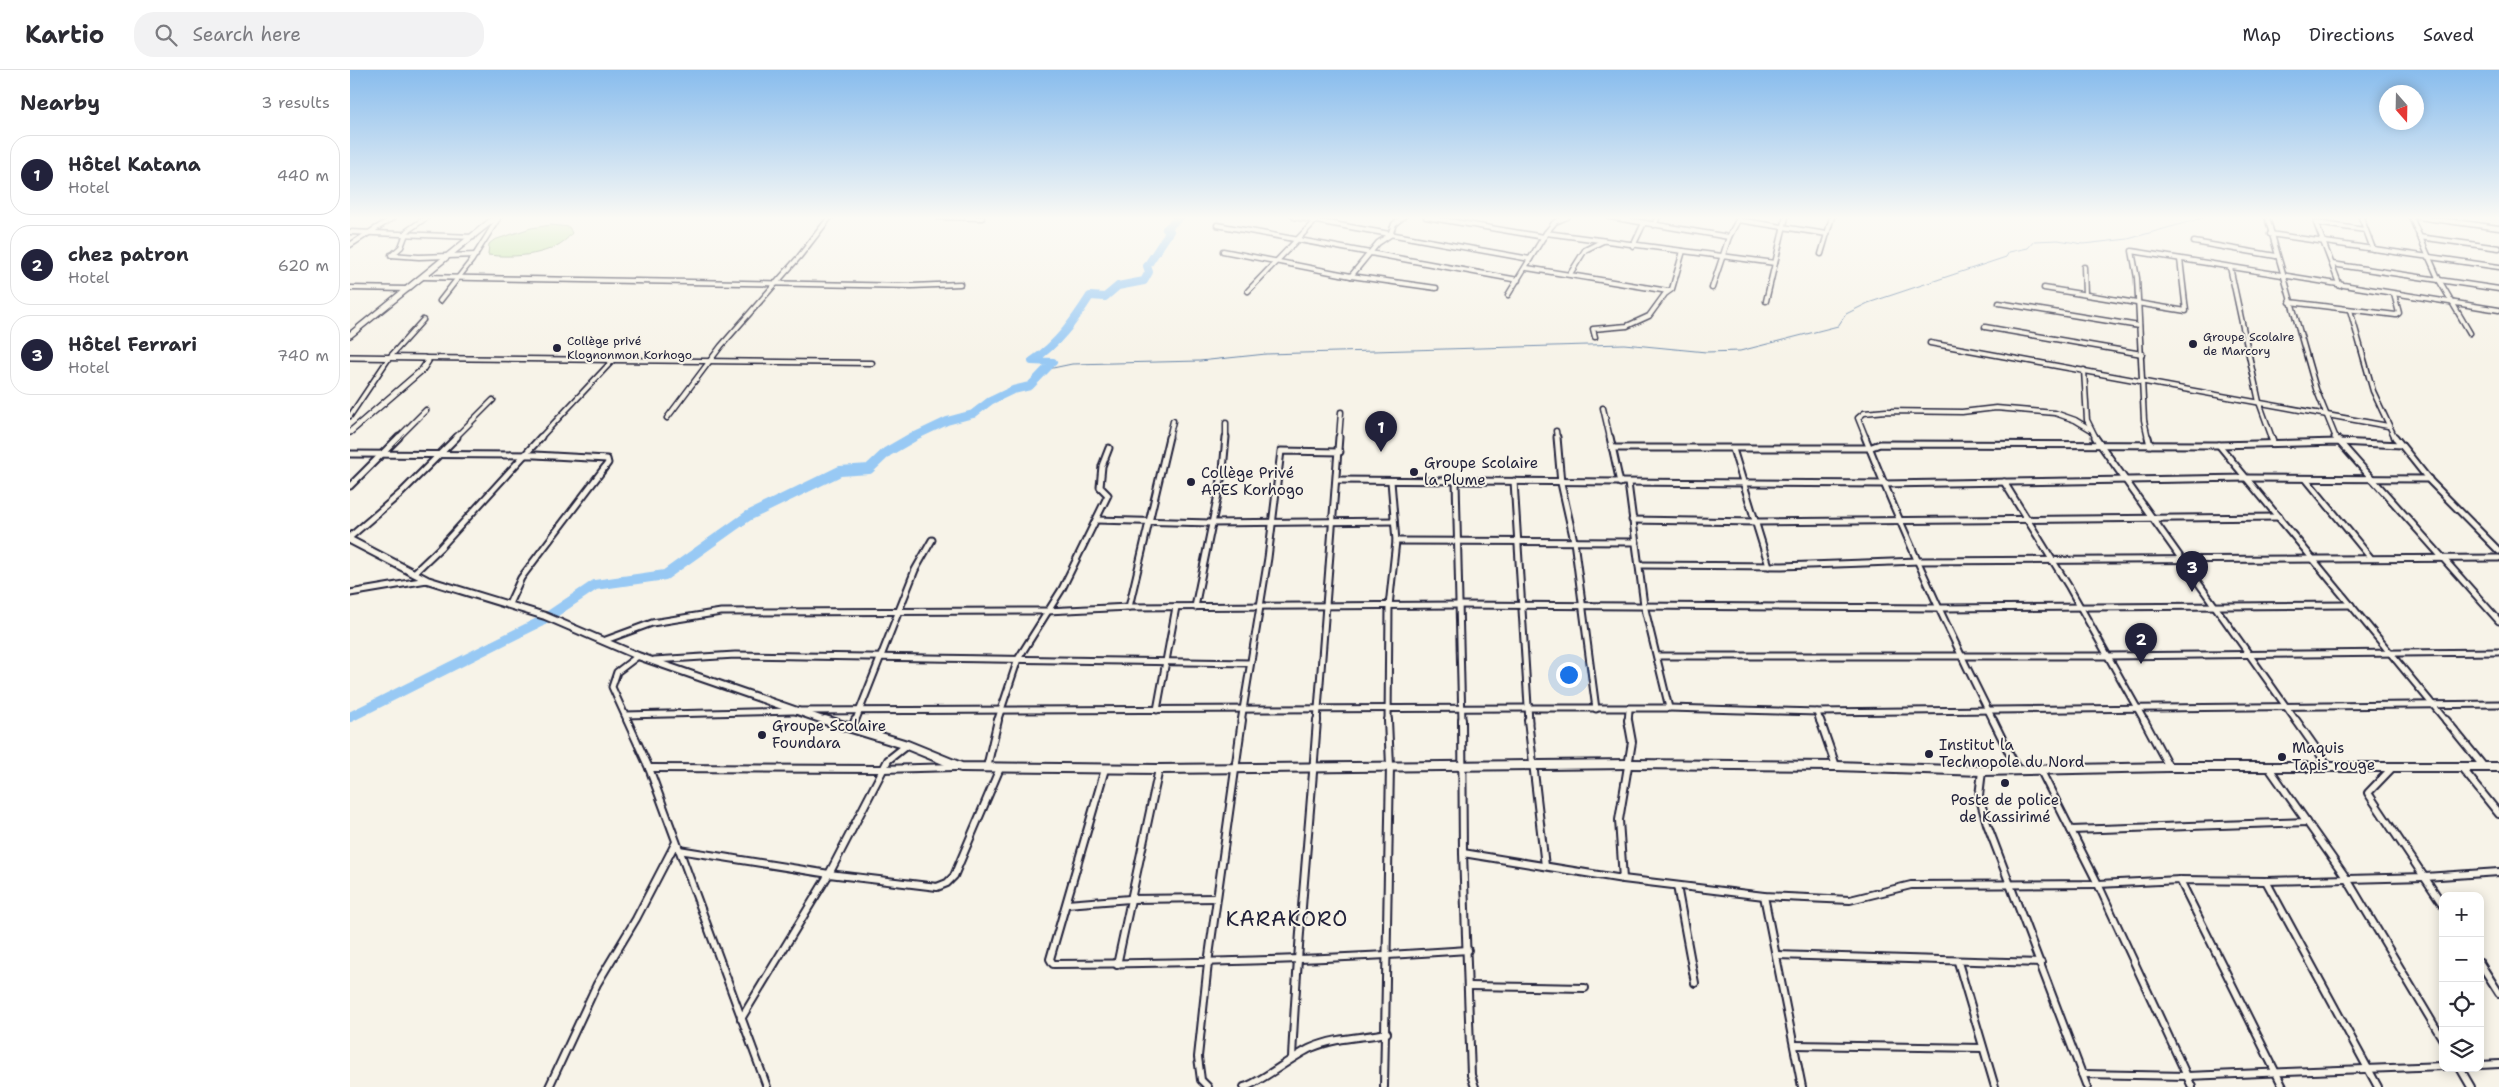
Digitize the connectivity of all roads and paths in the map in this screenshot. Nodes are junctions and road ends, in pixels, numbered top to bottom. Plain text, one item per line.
1 (439, 264) edge
2 (469, 264) edge
3 (791, 264) edge
4 (1274, 264) edge
5 (1298, 264) edge
6 (1360, 264) edge
7 (1436, 264) edge
8 (1528, 264) edge
9 (1576, 264) edge
10 (1679, 264) edge
11 (1720, 264) edge
12 (1775, 264) edge
13 (2134, 264) edge
14 (2181, 264) edge
15 (2214, 264) edge
16 (2279, 264) edge
17 (2332, 264) edge
18 (2335, 264) edge
19 (2433, 264) edge
20 (2481, 264) edge
21 (2084, 267) dead end
22 (2230, 267) junction
23 (2499, 267) edge
24 (1527, 268) junction
25 (1570, 274) junction
26 (1350, 276) junction
27 (2282, 276) junction
28 (424, 277) junction
29 (459, 278) junction
30 (1518, 280) junction
31 (2440, 280) junction
32 (776, 282) junction
33 (960, 284) dead end
34 (2340, 286) junction
35 (350, 288) edge
36 (1436, 288) dead end
37 (1712, 288) dead end
38 (2044, 288) dead end
39 (409, 289) junction
40 (2499, 289) edge
41 (1248, 291) dead end
42 (1668, 291) junction
43 (2085, 294) junction
44 (2394, 294) junction
45 (1508, 295) dead end
46 (440, 301) dead end
47 (1766, 301) dead end
48 (2290, 302) junction
49 (2451, 302) junction
50 (1999, 303) dead end
51 (2138, 303) junction
52 (2350, 310) junction
53 (2499, 310) edge
54 (423, 320) dead end
55 (2139, 326) junction
56 (1986, 327) dead end
57 (2470, 333) dead end
58 (350, 335) edge
59 (1595, 337) dead end
60 (1930, 343) dead end
61 (2142, 354) junction
62 (350, 357) edge
63 (389, 358) junction
64 (424, 358) junction
65 (614, 359) junction
66 (711, 360) junction
67 (872, 363) dead end
68 (2084, 370) junction
69 (2140, 380) junction
70 (493, 400) dead end
71 (2259, 402) junction
72 (1604, 408) dead end
73 (426, 410) dead end
74 (1341, 412) dead end
75 (2325, 415) junction
76 (350, 416) edge
77 (667, 418) dead end
78 (1174, 421) dead end
79 (1226, 423) dead end
80 (2388, 426) junction
81 (2090, 429) junction
82 (1556, 431) dead end
83 (350, 432) edge
84 (2273, 442) junction
85 (2338, 442) junction
86 (2101, 444) junction
87 (2220, 444) junction
88 (2150, 445) junction
89 (2401, 445) junction
90 (1109, 448) dead end
91 (1612, 448) junction
92 (1869, 448) junction
93 (1733, 449) junction
94 (1340, 452) junction
95 (350, 454) edge
96 (437, 455) junction
97 (524, 455) junction
98 (379, 456) junction
99 (2246, 478) junction
100 (2306, 479) junction
101 (2373, 479) junction
102 (2429, 479) junction
103 (1337, 480) junction
104 (1391, 480) junction
105 (2125, 480) junction
106 (1456, 481) junction
107 (1514, 482) junction
108 (2004, 482) junction
109 (1561, 483) junction
110 (1620, 483) junction
111 (1628, 483) junction
112 (1744, 484) junction
113 (1884, 484) junction
114 (350, 486) edge
115 (2279, 517) junction
116 (2026, 518) junction
117 (2152, 518) junction
118 (1900, 519) junction
119 (1096, 520) junction
120 (1632, 520) junction
121 (1150, 521) junction
122 (1394, 521) junction
123 (1271, 522) junction
124 (1334, 522) junction
125 (1756, 522) junction
126 (1211, 523) junction
127 (350, 539) edge
128 (932, 540) dead end
129 (1396, 541) junction
130 (1574, 541) junction
131 (1458, 542) junction
132 (1520, 542) junction
133 (1636, 542) junction
134 (2499, 550) edge
135 (2370, 556) junction
136 (2312, 558) junction
137 (2440, 558) junction
138 (2499, 558) edge
139 (2052, 560) junction
140 (2183, 560) junction
141 (1918, 561) junction
142 (1640, 565) junction
143 (1770, 566) junction
144 (414, 573) junction
145 (427, 580) junction
146 (350, 593) edge
147 (509, 604) junction
148 (1458, 604) junction
149 (1644, 605) junction
150 (2351, 605) junction
151 (1389, 606) junction
152 (1522, 606) junction
153 (1584, 606) junction
154 (2080, 606) junction
155 (1130, 607) junction
156 (1176, 607) junction
157 (1195, 607) junction
158 (1259, 607) junction
159 (1325, 607) junction
160 (2215, 607) junction
161 (1940, 608) junction
162 (900, 610) junction
163 (1047, 611) junction
164 (2499, 621) edge
165 (603, 641) junction
166 (2390, 652) junction
167 (2499, 652) edge
168 (2248, 654) junction
169 (638, 656) junction
170 (1658, 656) junction
171 (1961, 656) junction
172 (2108, 656) junction
173 (880, 658) junction
174 (1018, 659) junction
175 (650, 660) junction
176 (1166, 660) junction
177 (1250, 662) junction
178 (2433, 704) junction
179 (2499, 704) edge
180 (2284, 706) junction
181 (2138, 707) junction
182 (1462, 708) junction
183 (1528, 708) junction
184 (1669, 708) junction
185 (1318, 709) junction
186 (1388, 709) junction
187 (1596, 709) junction
188 (1986, 709) junction
189 (1000, 710) junction
190 (1157, 710) junction
191 (1243, 710) junction
192 (1629, 710) junction
193 (793, 711) junction
194 (860, 711) junction
195 (1817, 712) junction
196 (624, 715) junction
197 (852, 729) junction
198 (907, 745) junction
199 (1630, 764) junction
200 (1532, 765) junction
201 (1390, 766) junction
202 (1461, 766) junction
203 (1836, 766) junction
204 (961, 767) junction
205 (987, 767) junction
206 (2170, 767) junction
207 (2329, 767) junction
208 (2484, 767) junction
209 (2499, 767) edge
210 (649, 768) junction
211 (1000, 768) junction
212 (1234, 768) junction
213 (1313, 768) junction
214 (2269, 768) junction
215 (2392, 768) junction
216 (2462, 768) junction
217 (882, 769) junction
218 (1104, 769) junction
219 (1159, 769) junction
220 (2018, 769) junction
221 (2040, 769) junction
222 (1982, 771) junction
223 (2499, 814) edge
224 (2307, 822) junction
225 (2071, 830) junction
226 (676, 842) junction
227 (679, 850) junction
228 (1463, 853) junction
229 (1545, 866) junction
230 (2499, 872) edge
231 (829, 874) junction
232 (2425, 877) junction
233 (1623, 879) junction
234 (2347, 879) junction
235 (2180, 880) junction
236 (2266, 881) junction
237 (2010, 884) junction
238 (2098, 884) junction
239 (1677, 886) junction
240 (1764, 896) junction
241 (1217, 898) junction
242 (1130, 899) junction
243 (2439, 899) edge
244 (1067, 904) junction
245 (1468, 950) junction
246 (1776, 955) junction
247 (1388, 956) junction
248 (1296, 960) junction
249 (1958, 962) junction
250 (2041, 963) junction
251 (1208, 964) junction
252 (1117, 965) junction
253 (2484, 969) edge
254 (1694, 983) dead end
255 (1468, 986) junction
256 (1585, 988) dead end
257 (2499, 992) edge
258 (741, 1019) junction
259 (1387, 1033) junction
260 (2439, 1033) edge
261 (1794, 1045) junction
262 (1984, 1048) junction
263 (1292, 1058) junction
264 (2499, 1064) edge
265 (2484, 1065) edge
266 (2439, 1066) edge
267 (2367, 1068) junction
268 (2276, 1072) junction
269 (2462, 1072) edge
270 (2082, 1074) junction
271 (2187, 1076) junction
272 (549, 1087) edge
273 (767, 1087) edge
274 (1208, 1087) edge
275 (1244, 1087) edge
276 (1384, 1087) edge
277 (1475, 1087) edge
278 (1802, 1087) edge
279 (1995, 1087) edge
280 (2087, 1087) edge
281 (2192, 1087) edge
282 (2283, 1087) edge
283 (2378, 1087) edge
284 (2470, 1087) edge

1 - 28 street
2 - 29 street
3 - 32 street
4 - 41 street
5 - 26 street
6 - 26 street
7 - 30 street
8 - 24 street
9 - 25 street
10 - 42 street
11 - 37 street
12 - 47 street
13 - 51 street
14 - 51 street
15 - 22 street
16 - 27 street
17 - 34 street
18 - 31 street
19 - 31 street
20 - 23 street
21 - 43 street
22 - 27 street
22 - 71 street
24 - 25 street
24 - 30 street
25 - 42 street
26 - 36 street
27 - 34 street
27 - 48 street
28 - 29 street
28 - 39 street
29 - 32 street
29 - 46 street
30 - 45 street
31 - 40 street
31 - 49 street
32 - 33 street
32 - 66 street
34 - 44 street
35 - 39 street
38 - 43 street
39 - 58 street
42 - 59 street
43 - 51 street
44 - 49 street
44 - 52 street
48 - 52 street
48 - 75 street
49 - 53 street
49 - 57 street
50 - 55 street
51 - 55 street
52 - 80 street
54 - 63 street
55 - 61 street
56 - 61 street
60 - 68 street
61 - 69 street
62 - 63 street
63 - 64 street
63 - 76 street
64 - 65 street
64 - 83 street
65 - 66 street
65 - 97 street
66 - 67 street
66 - 77 street
68 - 69 street
68 - 81 street
69 - 71 street
69 - 88 street
70 - 96 street
71 - 75 street
71 - 84 street
72 - 91 street
73 - 98 street
74 - 94 street
75 - 80 street
75 - 85 street
78 - 121 street
79 - 126 street
80 - 89 street
81 - 86 street
81 - 92 street
82 - 109 street
84 - 85 street
84 - 87 street
85 - 89 street
85 - 101 street
86 - 88 street
86 - 92 street
86 - 105 street
87 - 88 street
87 - 99 street
89 - 102 street
90 - 119 street
91 - 93 street
91 - 110 street
92 - 93 street
92 - 113 street
93 - 112 street
94 - 103 street
94 - 123 street
95 - 98 street
96 - 97 street
96 - 98 street
96 - 127 street
97 - 144 street
97 - 147 street
98 - 114 street
99 - 100 street
99 - 105 street
99 - 115 street
100 - 101 street
100 - 135 street
101 - 102 street
101 - 137 street
102 - 134 street
103 - 104 street
103 - 124 street
104 - 106 street
104 - 122 street
105 - 108 street
105 - 117 street
106 - 107 street
106 - 131 street
107 - 109 street
107 - 132 street
108 - 113 street
108 - 116 street
109 - 110 street
109 - 130 street
110 - 111 street
111 - 112 street
111 - 120 street
112 - 113 street
112 - 125 street
113 - 118 street
115 - 117 street
115 - 136 street
116 - 117 street
116 - 118 street
116 - 139 street
117 - 140 street
118 - 125 street
118 - 141 street
119 - 121 street
119 - 163 street
120 - 125 street
120 - 133 street
121 - 126 street
121 - 155 street
122 - 124 street
122 - 129 street
123 - 124 street
123 - 126 street
123 - 158 street
124 - 159 street
125 - 143 street
126 - 157 street
127 - 144 street
128 - 162 street
129 - 131 street
129 - 151 street
130 - 132 street
130 - 133 street
130 - 153 street
131 - 132 street
131 - 148 street
132 - 152 street
133 - 142 street
135 - 136 street
135 - 137 street
136 - 140 street
136 - 150 street
137 - 138 street
137 - 164 street
139 - 140 street
139 - 141 street
139 - 154 street
140 - 160 street
141 - 143 street
141 - 161 street
142 - 143 street
142 - 149 street
144 - 145 street
145 - 146 street
145 - 147 street
147 - 165 street
148 - 151 street
148 - 152 street
148 - 182 street
149 - 153 street
149 - 161 street
149 - 170 street
150 - 160 street
150 - 166 street
151 - 159 street
151 - 186 street
152 - 153 street
152 - 183 street
153 - 187 street
154 - 160 street
154 - 161 street
154 - 172 street
155 - 156 street
155 - 163 street
156 - 157 street
156 - 176 street
157 - 158 street
158 - 159 street
158 - 177 street
159 - 185 street
160 - 168 street
161 - 171 street
162 - 163 street
162 - 165 street
162 - 173 street
163 - 174 street
165 - 169 street
166 - 167 street
166 - 168 street
166 - 178 street
168 - 172 street
168 - 180 street
169 - 175 street
169 - 196 street
170 - 171 street
170 - 184 street
171 - 172 street
171 - 188 street
172 - 181 street
173 - 174 street
173 - 175 street
173 - 194 street
174 - 176 street
174 - 189 street
175 - 193 street
176 - 177 street
176 - 190 street
177 - 191 street
178 - 179 street
178 - 180 street
178 - 208 street
180 - 181 street
180 - 207 street
181 - 188 street
181 - 206 street
182 - 183 street
182 - 186 street
182 - 202 street
183 - 187 street
183 - 200 street
184 - 192 street
184 - 195 street
185 - 186 street
185 - 191 street
185 - 213 street
186 - 201 street
187 - 192 street
188 - 195 street
188 - 220 street
189 - 190 street
189 - 194 street
189 - 205 street
190 - 191 street
191 - 212 street
192 - 199 street
193 - 194 street
193 - 196 street
193 - 197 street
194 - 197 street
195 - 203 street
196 - 210 street
197 - 198 street
198 - 204 street
198 - 217 street
199 - 200 street
199 - 203 street
199 - 233 street
200 - 202 street
200 - 229 street
201 - 202 street
201 - 213 street
201 - 247 street
202 - 228 street
203 - 222 street
204 - 205 street
204 - 217 street
205 - 211 street
206 - 214 street
206 - 221 street
207 - 214 street
207 - 215 street
208 - 209 street
208 - 216 street
210 - 217 street
210 - 226 street
211 - 218 street
211 - 231 street
212 - 213 street
212 - 219 street
212 - 241 street
213 - 248 street
214 - 224 street
215 - 216 street
215 - 232 street
216 - 223 street
217 - 231 street
218 - 219 street
218 - 244 street
219 - 242 street
220 - 221 street
220 - 222 street
221 - 225 street
222 - 237 street
224 - 225 street
224 - 234 street
225 - 238 street
226 - 227 street
226 - 272 street
227 - 231 street
227 - 258 street
228 - 229 street
228 - 245 street
229 - 233 street
230 - 232 street
231 - 258 street
232 - 234 street
232 - 243 street
233 - 239 street
234 - 236 street
234 - 260 street
235 - 236 street
235 - 238 street
235 - 268 street
236 - 267 street
237 - 238 street
237 - 240 street
237 - 250 street
238 - 271 street
239 - 240 street
239 - 254 street
240 - 246 street
241 - 242 street
241 - 251 street
242 - 244 street
242 - 252 street
244 - 252 street
245 - 247 street
245 - 255 street
246 - 249 street
246 - 261 street
247 - 248 street
247 - 259 street
248 - 251 street
248 - 263 street
249 - 250 street
249 - 262 street
250 - 270 street
251 - 252 street
251 - 274 street
253 - 257 street
255 - 256 street
255 - 277 street
258 - 273 street
259 - 263 street
259 - 276 street
261 - 262 street
261 - 278 street
262 - 279 street
263 - 275 street
264 - 265 street
266 - 267 street
267 - 268 street
267 - 283 street
268 - 271 street
268 - 282 street
269 - 284 street
270 - 271 street
270 - 280 street
271 - 281 street

